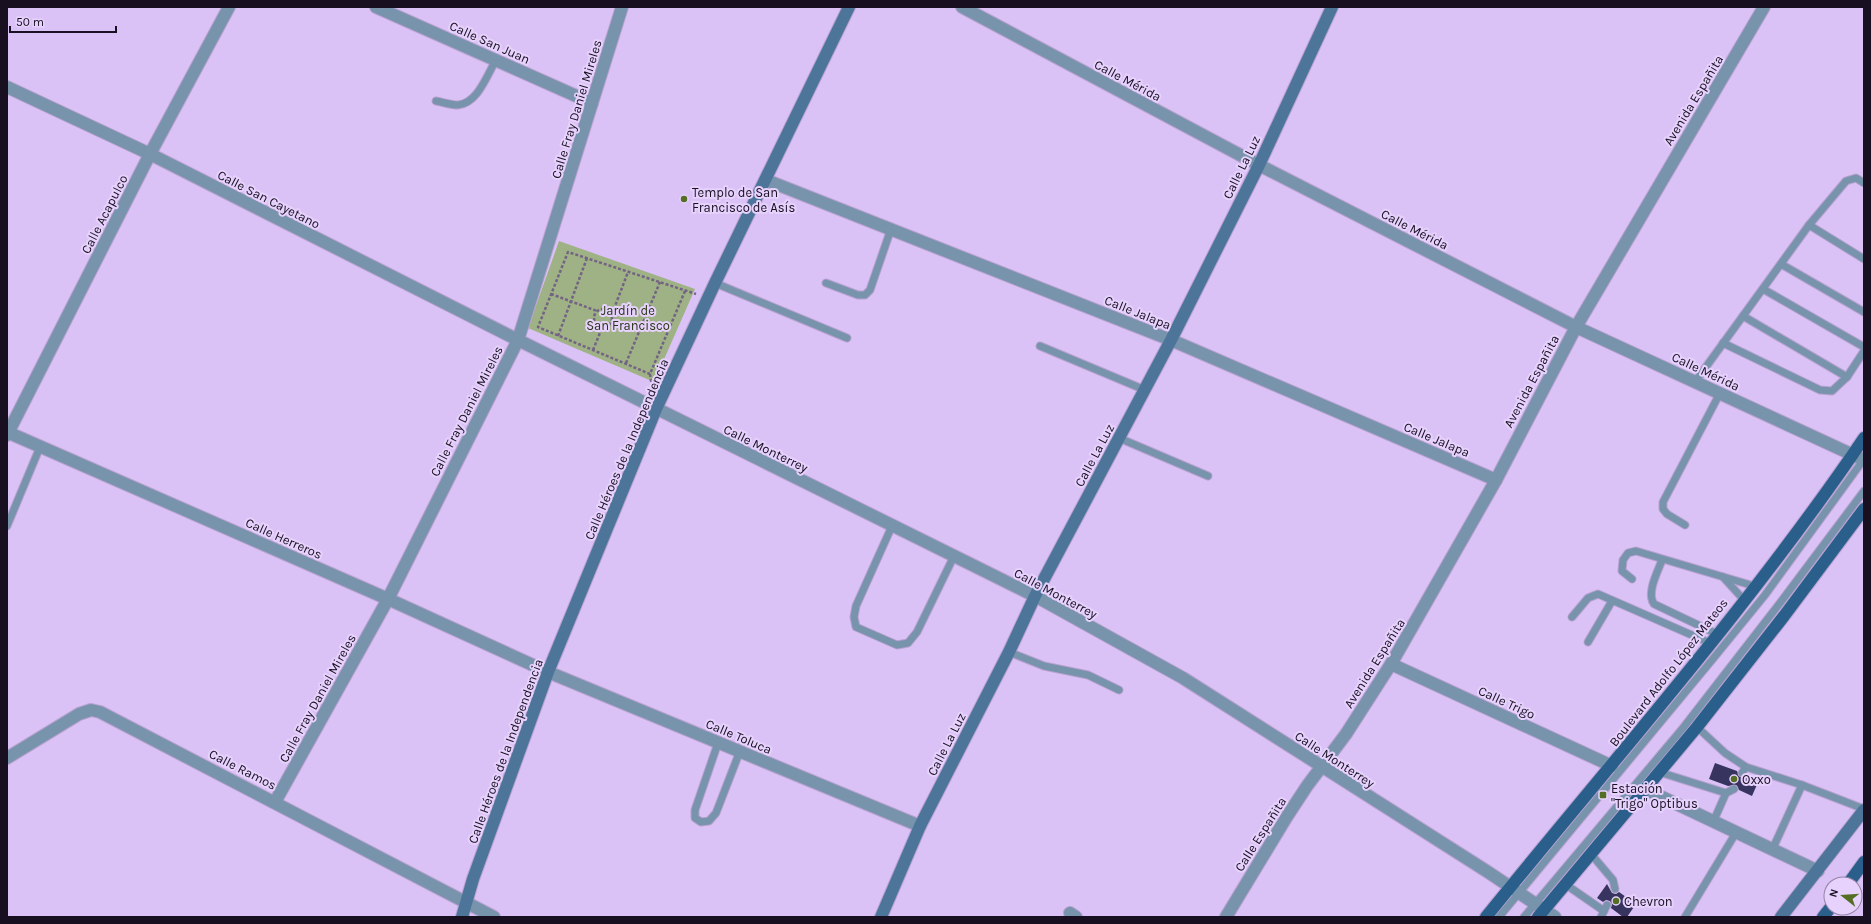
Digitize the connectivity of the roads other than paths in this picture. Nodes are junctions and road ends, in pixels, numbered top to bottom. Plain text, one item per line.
1 (229, 7) edge
2 (376, 7) edge
3 (622, 7) edge
4 (850, 7) edge
5 (962, 7) edge
6 (1332, 7) edge
7 (1764, 7) edge
8 (496, 60) junction
9 (7, 87) edge
10 (436, 101) dead end
11 (592, 103) junction
12 (150, 154) junction
13 (1259, 165) junction
14 (766, 180) junction
15 (1864, 183) edge
16 (1809, 225) junction
17 (891, 229) junction
18 (1864, 258) edge
19 (1781, 264) junction
20 (715, 283) junction
21 (826, 283) dead end
22 (1763, 289) junction
23 (1864, 312) edge
24 (1743, 316) junction
25 (1576, 327) junction
26 (847, 338) dead end
27 (518, 340) junction
28 (1171, 340) junction
29 (1723, 343) junction
30 (1040, 346) dead end
31 (1864, 347) edge
32 (1864, 351) edge
33 (1847, 377) junction
34 (1695, 382) junction
35 (1145, 390) junction
36 (1720, 393) junction
37 (656, 409) junction
38 (7, 433) edge
39 (1119, 438) junction
40 (1864, 438) edge
41 (40, 447) junction
42 (1861, 458) edge
43 (1208, 476) dead end
44 (1496, 480) junction
45 (1864, 491) edge
46 (1864, 509) edge
47 (1685, 525) dead end
48 (7, 526) edge
49 (892, 526) junction
50 (954, 556) junction
51 (1662, 560) junction
52 (1723, 577) junction
53 (1632, 579) dead end
54 (1754, 586) junction
55 (1035, 596) junction
56 (388, 599) junction
57 (1744, 600) junction
58 (1612, 601) junction
59 (1572, 617) dead end
60 (1713, 639) junction
61 (1588, 642) dead end
62 (1009, 652) junction
63 (1391, 664) junction
64 (548, 672) junction
65 (1119, 690) dead end
66 (1697, 727) junction
67 (718, 743) junction
68 (740, 752) junction
69 (7, 758) edge
70 (1321, 766) junction
71 (1612, 766) junction
72 (1659, 772) junction
73 (1802, 786) junction
74 (1734, 788) dead end
75 (1646, 789) junction
76 (1726, 794) junction
77 (275, 802) junction
78 (1864, 810) edge
79 (1714, 820) junction
80 (920, 826) junction
81 (1737, 831) junction
82 (1773, 848) junction
83 (1591, 854) junction
84 (1864, 862) edge
85 (1818, 870) junction
86 (1854, 876) edge
87 (1565, 884) junction
88 (1615, 889) dead end
89 (1515, 890) junction
90 (466, 903) junction
91 (1539, 910) edge
92 (1604, 911) edge
93 (462, 917) edge
94 (494, 917) edge
95 (881, 917) edge
96 (1226, 917) edge
97 (1486, 917) edge
98 (1500, 917) edge
99 (1524, 917) edge
100 (1555, 917) edge
101 (1685, 917) edge
102 (1781, 917) edge

1 - 12 street, Calle Acapulco
2 - 8 street, Calle San Juan
3 - 11 street, Calle Fray Daniel Mireles
4 - 14 street, Calle Héroes de la Independencia
5 - 13 street, Calle Mérida
6 - 13 street, Calle La Luz
7 - 25 street, Avenida Españita
8 - 10 lane
8 - 11 street, Calle San Juan
9 - 12 street, Calle San Cayetano
11 - 27 street, Calle Fray Daniel Mireles
12 - 27 street, Calle San Cayetano
12 - 38 street, Calle Acapulco
13 - 25 street, Calle Mérida
13 - 28 street, Calle La Luz
14 - 17 street, Calle Jalapa
14 - 20 street, Calle Héroes de la Independencia
15 - 16 lane
16 - 18 lane
16 - 19 lane
17 - 21 lane
17 - 28 street, Calle Jalapa
19 - 22 lane
19 - 23 lane
20 - 26 lane
20 - 37 street, Calle Héroes de la Independencia
22 - 24 lane
22 - 31 lane
24 - 29 lane
24 - 33 lane
25 - 34 street, Calle Mérida
25 - 44 street, Avenida Españita
27 - 37 street, Calle Monterrey
27 - 56 street, Calle Fray Daniel Mireles
28 - 35 street, Calle La Luz
28 - 44 street, Calle Jalapa
29 - 33 lane
29 - 34 lane
30 - 35 lane
32 - 33 lane
34 - 36 street, Calle Mérida
35 - 39 street, Calle La Luz
36 - 42 street, Calle Mérida
36 - 47 lane
37 - 49 street, Calle Monterrey
37 - 64 street, Calle Héroes de la Independencia
38 - 41 street, Calle Herreros
39 - 43 lane
39 - 55 street, Calle La Luz
40 - 42 main road, Boulevard Adolfo López Mateos
41 - 48 lane
41 - 56 street, Calle Herreros
42 - 54 main road, Boulevard Adolfo López Mateos
42 - 89 lane
44 - 63 street, Avenida Españita
45 - 91 lane
46 - 66 main road
49 - 50 street, Calle Monterrey
49 - 50 lane
50 - 55 street, Calle Monterrey
51 - 52 lane
51 - 53 lane
51 - 60 lane
52 - 54 lane
52 - 57 lane
54 - 57 main road, Boulevard Adolfo López Mateos
55 - 62 street, Calle La Luz
55 - 70 street, Calle Monterrey
56 - 64 street, Calle Herreros
56 - 77 street, Calle Fray Daniel Mireles
57 - 60 main road, Boulevard Adolfo López Mateos
58 - 59 lane
58 - 60 lane
58 - 61 lane
60 - 71 main road, Boulevard Adolfo López Mateos
62 - 65 lane
62 - 80 street, Calle La Luz
63 - 70 street, Avenida Españita
63 - 71 street, Calle Trigo
64 - 67 street, Calle Toluca
64 - 90 street, Calle Héroes de la Independencia
66 - 72 main road
66 - 73 lane
67 - 68 street, Calle Toluca
67 - 68 lane
68 - 80 street, Calle Toluca
69 - 77 street, Calle Ramos
70 - 89 street, Calle Monterrey
70 - 96 street, Calle Españita
71 - 89 main road, Boulevard Adolfo López Mateos
72 - 75 main road
72 - 76 lane
73 - 78 lane
73 - 82 lane
74 - 76 lane
75 - 79 street
75 - 83 main road
76 - 79 lane
77 - 90 street, Calle Ramos
78 - 85 street
79 - 81 street
80 - 95 street, Calle La Luz
81 - 82 street
81 - 101 lane
82 - 85 street
83 - 87 main road
83 - 88 lane
84 - 86 main road
85 - 102 street
87 - 91 main road
87 - 92 lane
89 - 91 street, Calle Monterrey
89 - 97 main road, Boulevard Adolfo López Mateos
89 - 98 lane
90 - 93 street, Calle Héroes de la Independencia
90 - 94 street, Calle Ramos
91 - 99 lane
91 - 100 street, Calle Monterrey

